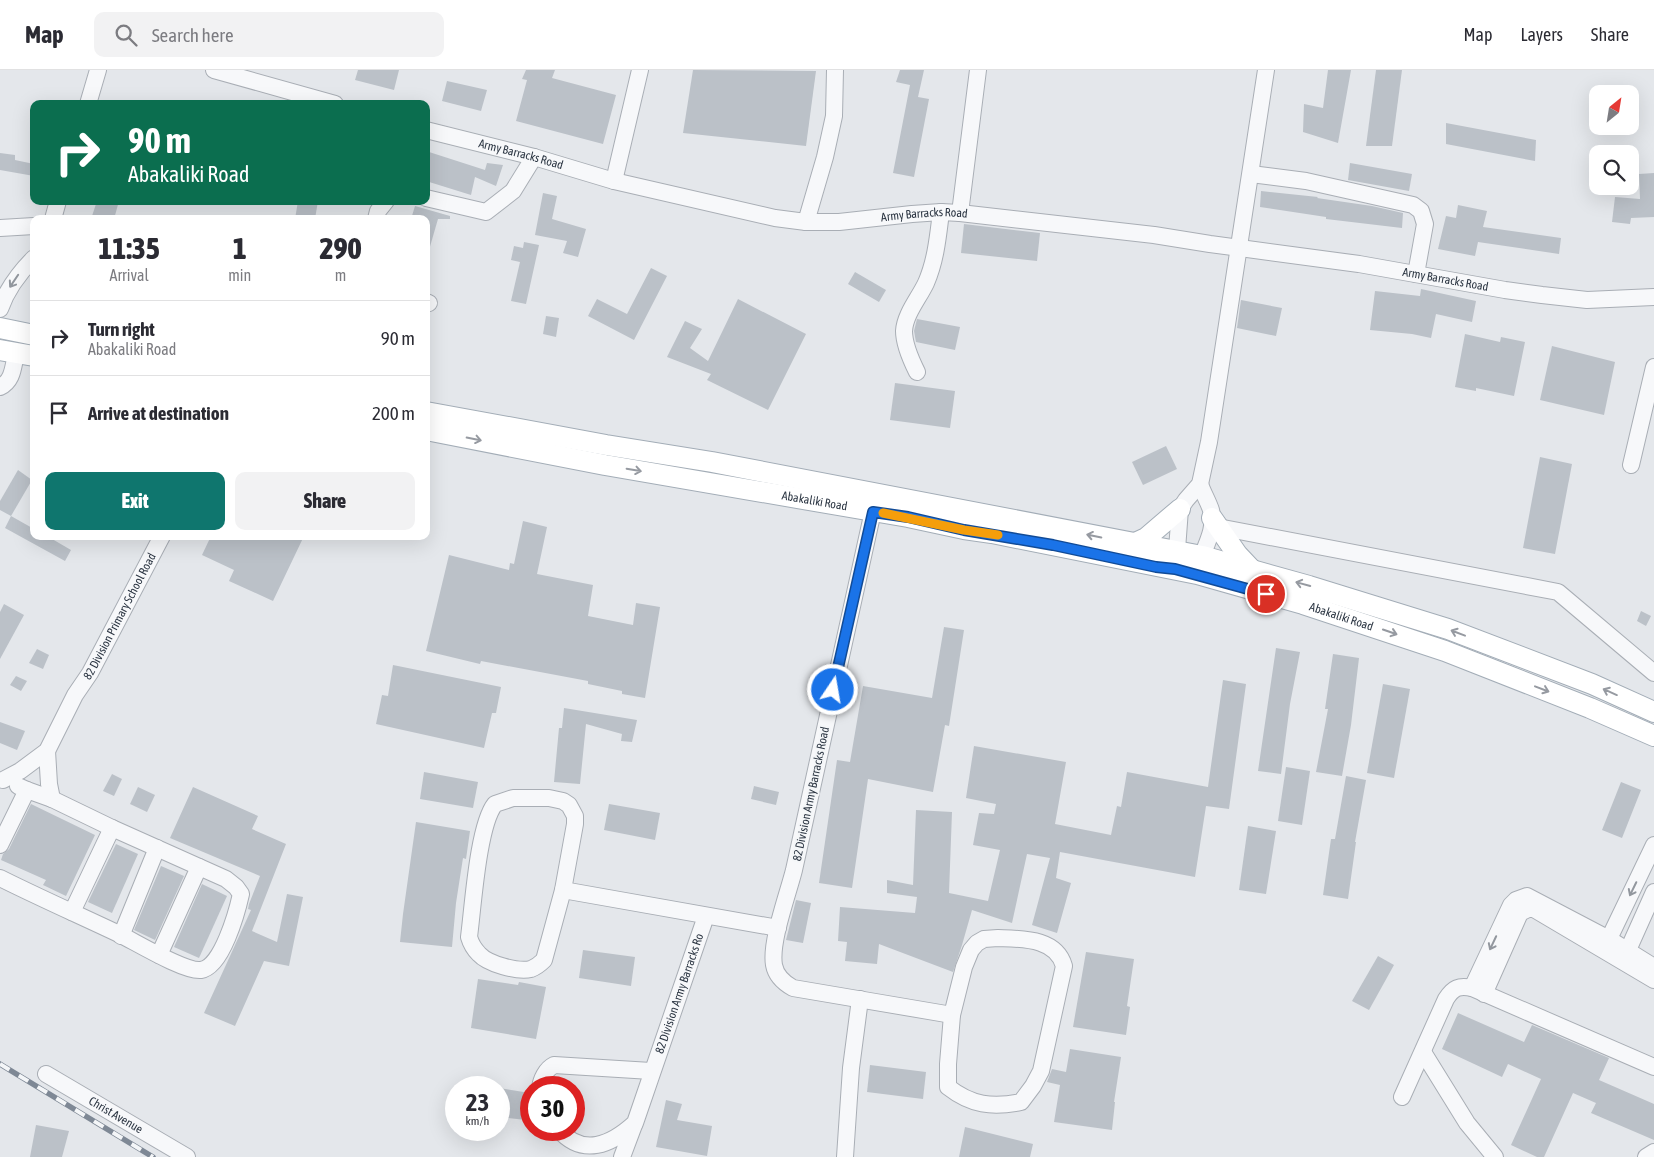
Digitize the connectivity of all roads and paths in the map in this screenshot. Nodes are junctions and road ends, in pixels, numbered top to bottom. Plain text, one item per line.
1 (98, 70) edge
2 (214, 70) edge
3 (640, 70) edge
4 (835, 70) edge
5 (978, 70) edge
6 (1266, 70) edge
7 (239, 73) edge
8 (89, 100) edge
9 (322, 100) edge
10 (430, 131) edge
11 (534, 157) junction
12 (1251, 174) junction
13 (614, 181) junction
14 (430, 199) edge
15 (941, 212) junction
16 (960, 213) junction
17 (806, 222) junction
18 (30, 226) edge
19 (0, 228) edge
20 (1238, 248) junction
21 (30, 262) edge
22 (1416, 274) junction
23 (1654, 297) edge
24 (0, 309) edge
25 (0, 328) edge
26 (30, 333) edge
27 (30, 338) edge
28 (19, 354) edge
29 (1654, 367) edge
30 (917, 372) dead end
31 (0, 387) edge
32 (430, 413) edge
33 (430, 431) edge
34 (1632, 465) dead end
35 (1200, 484) junction
36 (1180, 509) junction
37 (873, 512) junction
38 (1215, 522) junction
39 (160, 540) edge
40 (1132, 544) junction
41 (1176, 561) junction
42 (1199, 565) junction
43 (1254, 572) junction
44 (1654, 673) edge
45 (1654, 712) edge
46 (1654, 736) edge
47 (47, 751) junction
48 (2, 779) edge
49 (27, 790) junction
50 (52, 800) junction
51 (112, 828) junction
52 (0, 844) edge
53 (1654, 846) edge
54 (158, 848) junction
55 (199, 867) junction
56 (0, 878) edge
57 (563, 890) junction
58 (1654, 892) edge
59 (72, 912) junction
60 (706, 916) junction
61 (778, 928) junction
62 (121, 936) junction
63 (1606, 945) junction
64 (159, 955) junction
65 (1626, 956) junction
66 (1654, 967) edge
67 (1654, 980) edge
68 (1478, 991) junction
69 (860, 999) junction
70 (952, 1015) junction
71 (1424, 1052) junction
72 (1654, 1067) edge
73 (651, 1071) junction
74 (46, 1074) dead end
75 (543, 1076) edge
76 (1402, 1098) dead end
77 (635, 1123) junction
78 (570, 1141) edge
79 (1654, 1152) edge
80 (186, 1157) edge
81 (622, 1157) edge
82 (845, 1157) edge
83 (1494, 1157) edge
84 (1646, 1157) edge

1 - 8 street
2 - 7 street
3 - 13 street
4 - 17 street
5 - 16 street
6 - 12 street
7 - 9 street
10 - 11 street, Army Barracks Road
11 - 13 street, Army Barracks Road
11 - 14 street
12 - 20 street
12 - 22 street
13 - 17 street, Army Barracks Road
15 - 16 street, Army Barracks Road
15 - 17 street, Army Barracks Road
15 - 30 street
16 - 20 street, Army Barracks Road
18 - 19 street
20 - 22 street, Army Barracks Road
20 - 35 street
21 -> 24 street
22 - 23 street, Army Barracks Road
25 - 26 main road
27 - 28 street
28 - 31 street
29 - 34 street
40 -> 32 main road, Abakaliki Road
33 -> 37 main road, Abakaliki Road
35 - 36 street
35 - 38 street
36 - 40 main road
36 - 41 street
37 - 41 main road, Abakaliki Road
37 - 61 street, 82 Division Army Barracks Road
38 - 42 street
38 - 43 main road
38 - 44 street
39 - 47 street, 82 Division Primary School Road
40 - 41 main road, Abakaliki Road
41 - 42 main road, Abakaliki Road
42 - 43 main road, Abakaliki Road
42 -> 46 main road, Abakaliki Road
45 -> 43 main road, Abakaliki Road
47 - 48 street
47 - 50 street
48 - 49 street
49 - 50 street
49 - 52 street
50 - 51 street
51 - 54 street
51 - 59 street
53 -> 63 street
54 - 55 street
54 - 62 street
55 - 64 street
55 - 64 street
56 - 59 street
57 - 57 street
57 - 60 street
58 - 65 street
59 - 62 street
60 - 61 street
60 - 73 street, 82 Division Army Barracks Ro
61 - 69 street, 82 Division Army Barracks Road
62 - 64 street
63 - 65 street
63 - 68 street
65 - 66 street
65 - 67 street
68 - 71 street
68 - 72 street
69 - 70 street, 82 Division Army Barracks Road
69 - 82 street
70 - 70 street
71 - 76 street
71 - 83 street
73 - 75 street
73 - 77 street, 82 Division Army Barracks Ro
74 - 80 street, Christ Avenue
77 - 78 street
77 - 81 street, 82 Division Army Barracks Ro
79 - 84 street

